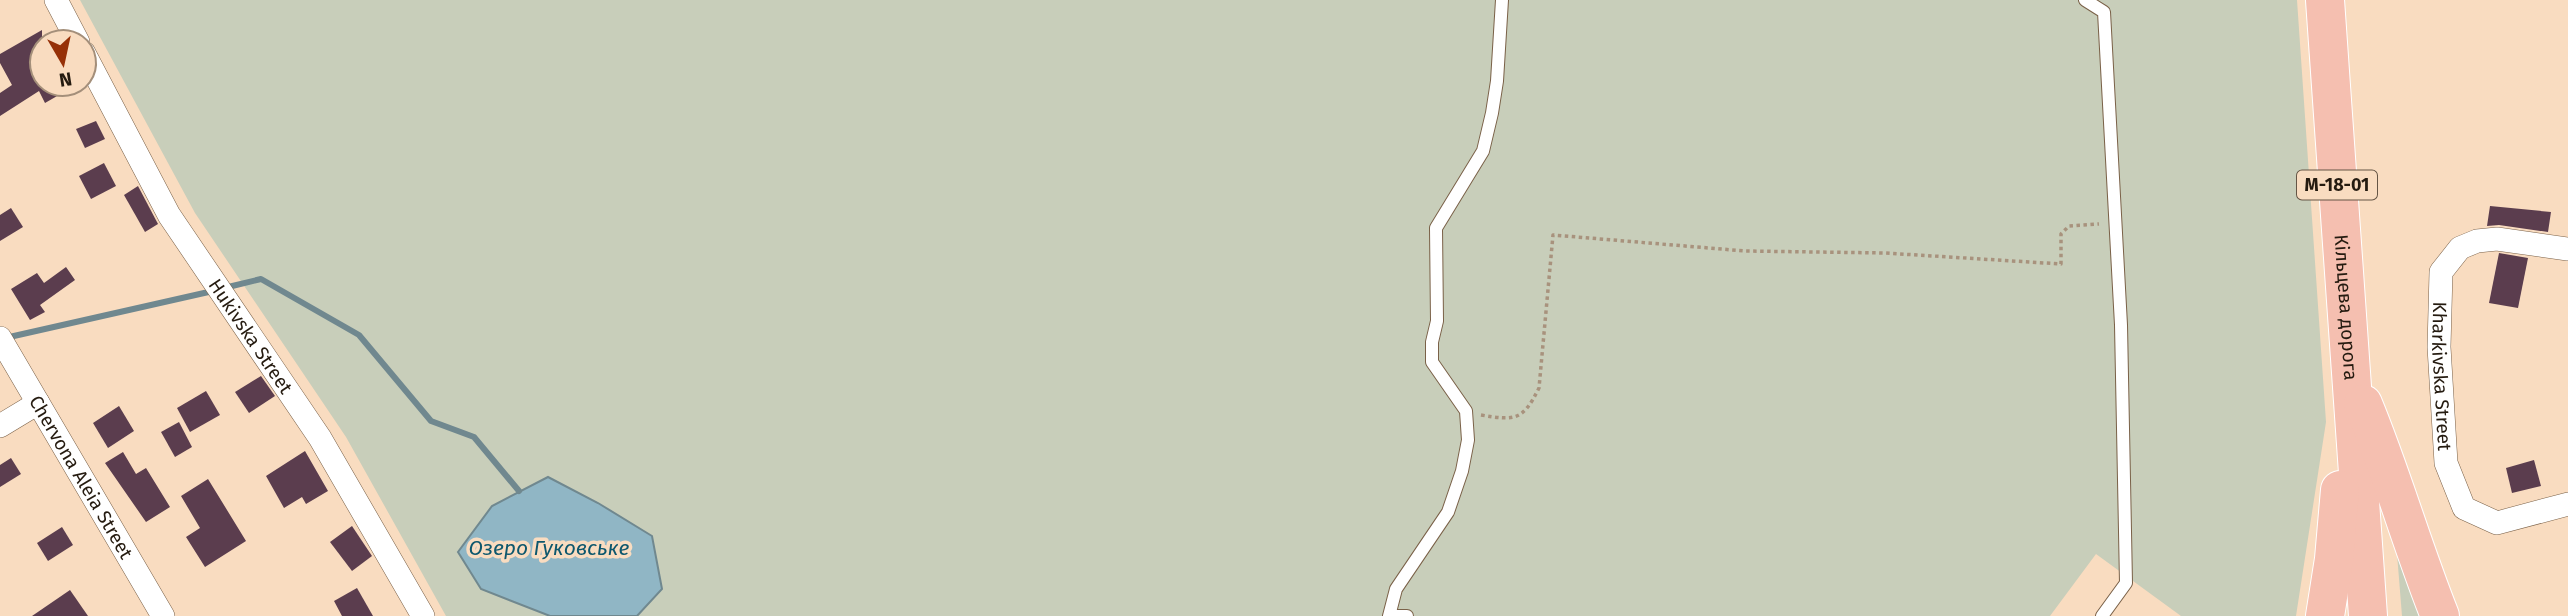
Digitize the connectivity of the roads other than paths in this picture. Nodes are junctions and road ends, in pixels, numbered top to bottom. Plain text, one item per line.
1 (56, 0) edge
2 (1502, 0) edge
3 (2085, 0) edge
4 (2325, 0) edge
5 (71, 28) edge
6 (98, 79) edge
7 (2568, 249) edge
8 (3, 343) edge
9 (2349, 369) junction
10 (38, 403) junction
11 (0, 426) edge
12 (2568, 504) edge
13 (163, 616) edge
14 (423, 616) edge
15 (1389, 616) edge
16 (1394, 616) edge
17 (1407, 616) edge
18 (2102, 616) edge
19 (2325, 616) edge
20 (2368, 616) edge
21 (2440, 616) edge

1 - 5 street
2 - 15 lane
3 - 18 lane
4 - 9 highway, Кільцева дорога / М-18-01
6 - 14 street, Hukivska Street
7 - 12 street, Kharkivska Street
8 - 10 street, Chervona Aleia Street
9 - 19 highway, М-18-01
9 - 20 highway, Кільцева дорога / М-18-01
9 - 21 highway, М-18-01
10 - 11 street
10 - 13 street, Chervona Aleia Street
16 - 17 lane

